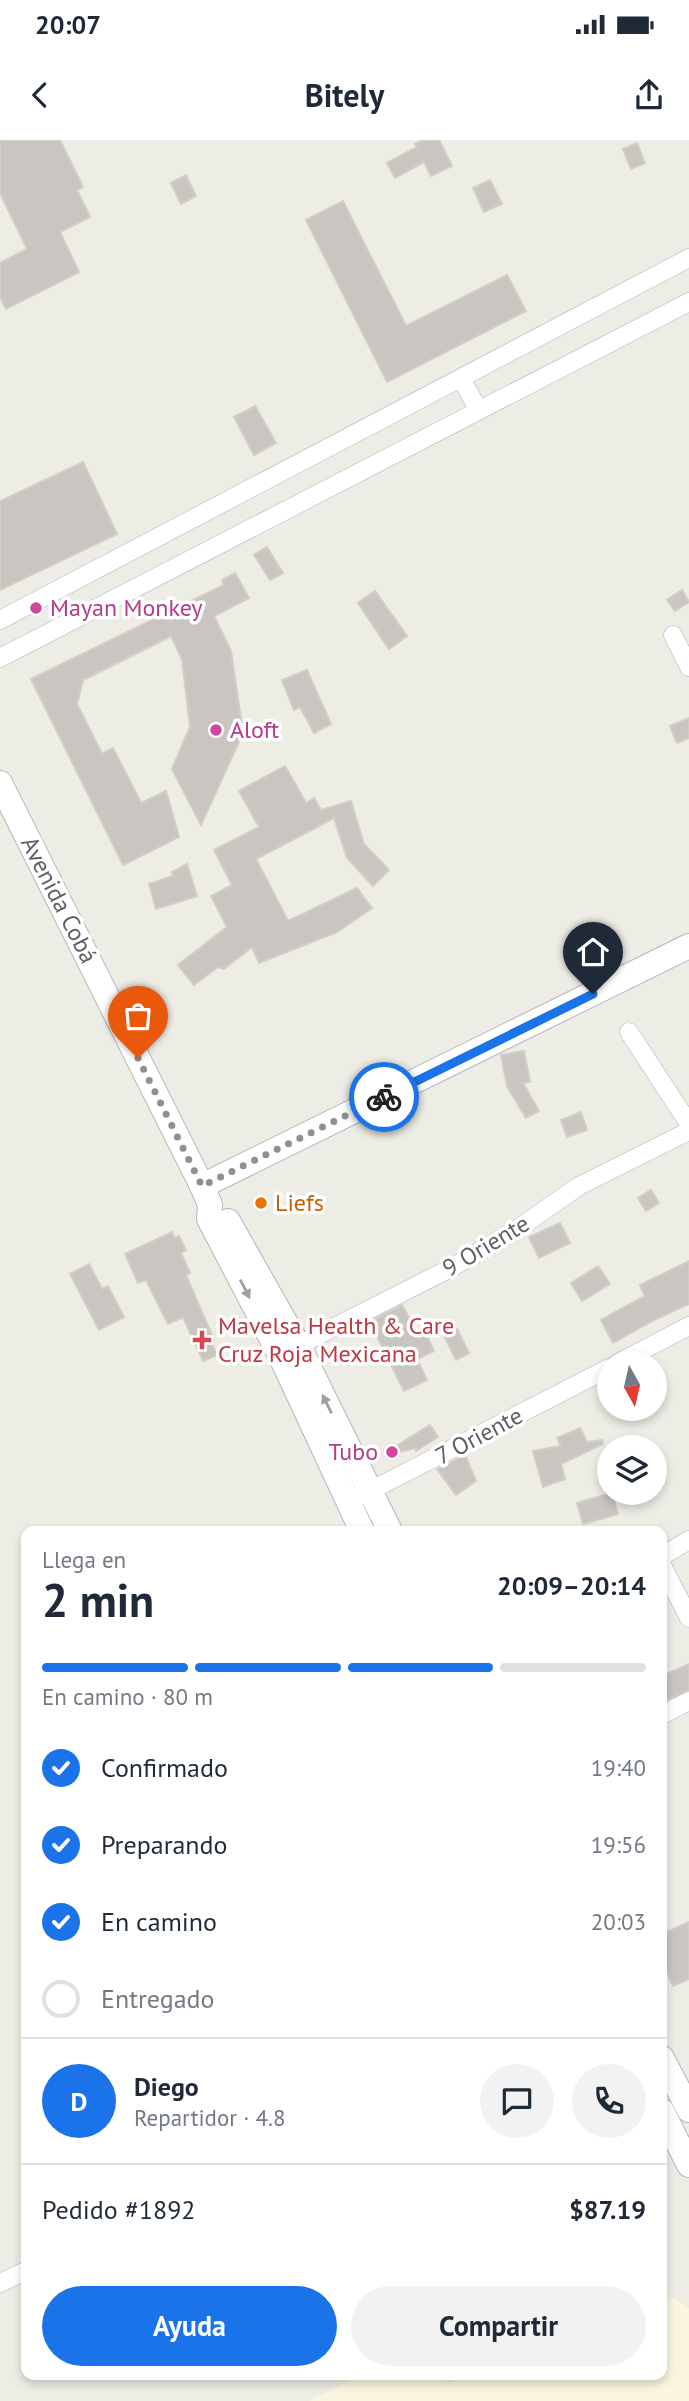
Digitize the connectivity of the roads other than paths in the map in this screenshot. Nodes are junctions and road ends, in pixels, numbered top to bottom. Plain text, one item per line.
1 (689, 258) edge
2 (689, 302) edge
3 (461, 379) junction
4 (479, 410) junction
5 (0, 620) edge
6 (673, 635) dead end
7 (0, 658) edge
8 (689, 667) edge
9 (0, 783) edge
10 (689, 946) edge
11 (629, 1032) dead end
12 (689, 1124) edge
13 (689, 1131) edge
14 (206, 1196) junction
15 (689, 1326) edge
16 (289, 1350) junction
17 (641, 1351) edge
18 (597, 1374) edge
19 (370, 1492) junction
20 (347, 1502) junction
21 (359, 1526) edge
22 (387, 1526) edge
23 (689, 1540) edge
24 (667, 1553) edge
25 (667, 1575) edge
26 (689, 1618) edge
27 (689, 1701) edge
28 (667, 1712) edge
29 (667, 2067) edge
30 (687, 2103) edge
31 (667, 2110) edge
32 (667, 2122) edge
33 (689, 2165) edge
34 (21, 2273) edge
35 (0, 2283) edge

1 - 3 street
2 - 4 street
3 - 4 street
3 - 5 street
4 - 7 street
6 - 8 street
9 - 14 main road, Avenida Cobá
10 - 14 main road
11 - 12 street
13 - 16 street, 9 Oriente
14 - 16 main road, Avenida Cobá
15 - 17 street
19 -> 16 main road, Avenida Cobá
16 - 20 main road, Avenida Cobá
18 - 19 street, 7 Oriente
19 - 20 street, 7 Oriente
19 - 22 main road, Avenida Cobá
20 - 21 main road, Avenida Cobá
23 - 24 street
25 - 26 street
27 - 28 street
29 - 30 main road
30 - 31 street
32 - 33 main road
34 - 35 street

